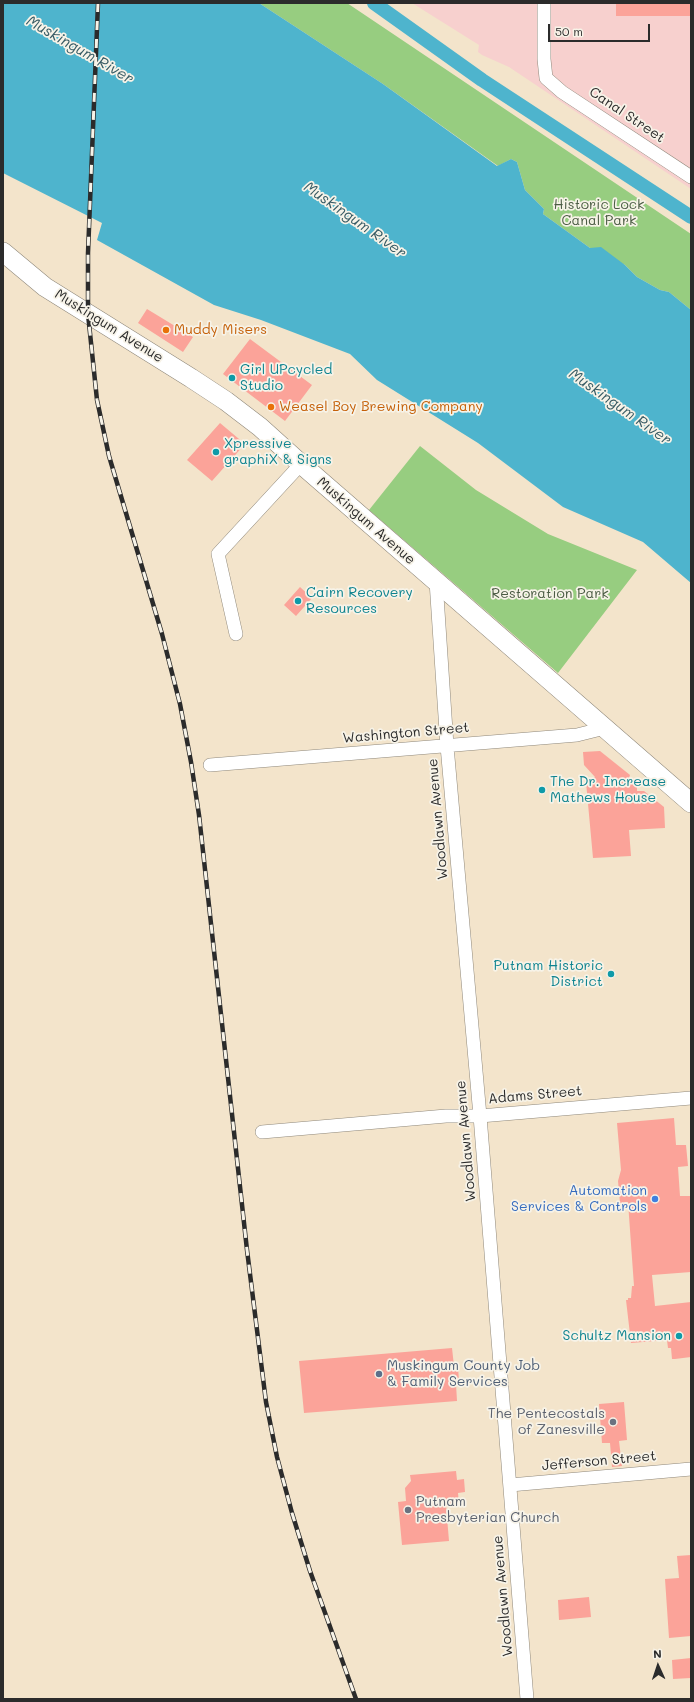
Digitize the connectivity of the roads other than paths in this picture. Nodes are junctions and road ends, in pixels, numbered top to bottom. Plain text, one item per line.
1 (544, 3) edge
2 (691, 177) edge
3 (3, 252) edge
4 (301, 464) junction
5 (436, 581) junction
6 (236, 634) dead end
7 (605, 728) junction
8 (447, 746) junction
9 (210, 765) dead end
10 (691, 803) edge
11 (691, 1098) edge
12 (480, 1116) junction
13 (262, 1132) dead end
14 (691, 1469) edge
15 (510, 1485) junction
16 (527, 1699) edge

1 - 2 street, Canal Street
3 - 4 street, Muskingum Avenue
4 - 5 street, Muskingum Avenue
4 - 6 street
5 - 7 street, Muskingum Avenue
5 - 8 street, Woodlawn Avenue
7 - 8 street, Washington Street
7 - 10 street, Muskingum Avenue
8 - 9 street, Washington Street
8 - 12 street, Woodlawn Avenue
11 - 12 street, Adams Street
12 - 13 street, Adams Street
12 - 15 street, Woodlawn Avenue
14 - 15 street, Jefferson Street
15 - 16 street, Woodlawn Avenue

